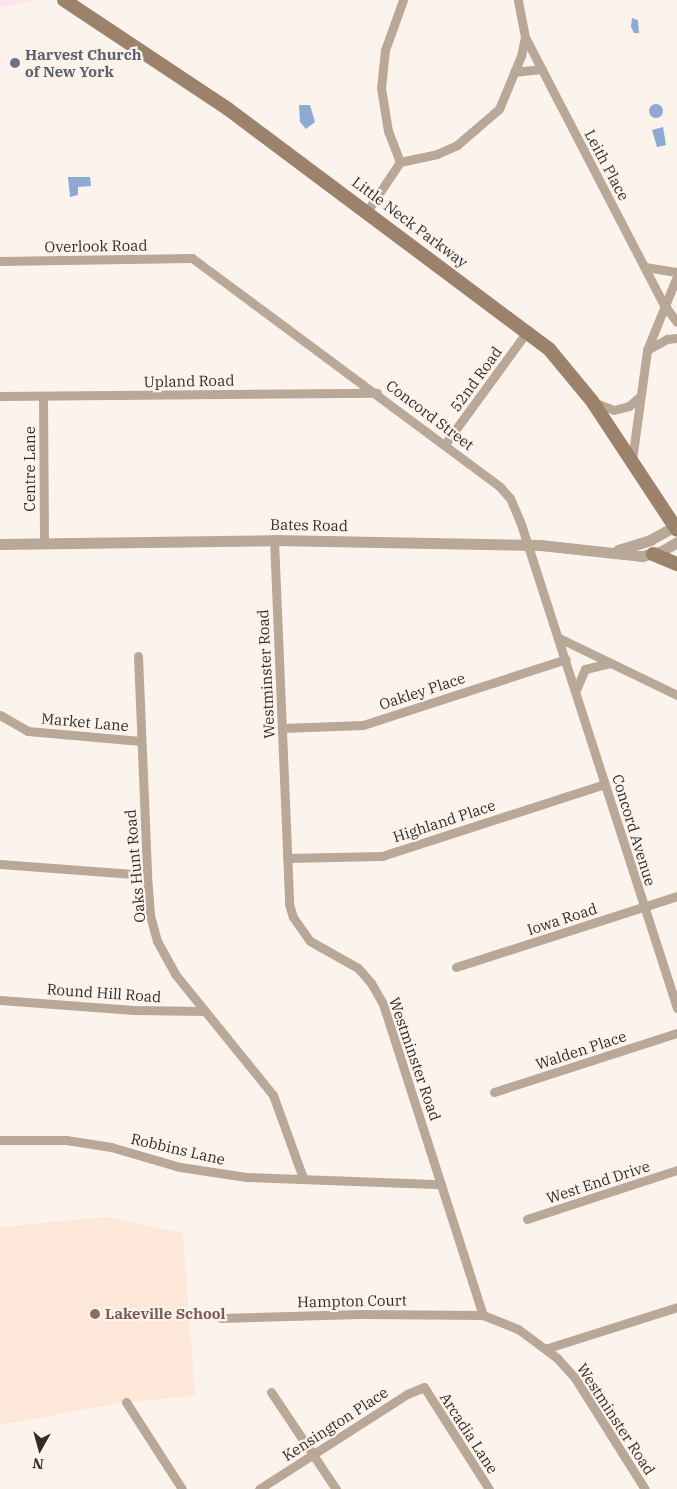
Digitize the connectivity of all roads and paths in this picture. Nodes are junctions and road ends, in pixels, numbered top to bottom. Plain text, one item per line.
1 (64, 0) edge
2 (403, 0) edge
3 (518, 0) edge
4 (525, 37) junction
5 (542, 69) junction
6 (514, 72) junction
7 (400, 162) junction
8 (368, 210) junction
9 (192, 258) joint
10 (0, 261) edge
11 (645, 267) junction
12 (677, 272) edge
13 (677, 276) edge
14 (664, 305) junction
15 (677, 322) edge
16 (528, 330) junction
17 (677, 338) edge
18 (647, 350) junction
19 (377, 393) junction
20 (0, 396) edge
21 (43, 396) junction
22 (638, 398) junction
23 (592, 401) junction
24 (446, 444) junction
25 (632, 461) junction
26 (676, 528) edge
27 (274, 540) junction
28 (44, 542) junction
29 (677, 542) edge
30 (0, 544) edge
31 (528, 545) junction
32 (617, 551) junction
33 (653, 554) junction
34 (677, 564) edge
35 (559, 638) junction
36 (138, 656) dead end
37 (566, 659) junction
38 (610, 663) junction
39 (576, 690) junction
40 (677, 695) edge
41 (0, 715) edge
42 (282, 728) junction
43 (141, 741) junction
44 (605, 784) junction
45 (287, 858) junction
46 (0, 864) edge
47 (146, 875) junction
48 (677, 896) edge
49 (644, 907) junction
50 (456, 967) dead end
51 (0, 1000) edge
52 (677, 1008) edge
53 (205, 1011) junction
54 (677, 1033) edge
55 (494, 1092) dead end
56 (0, 1140) edge
57 (677, 1170) edge
58 (303, 1178) junction
59 (440, 1184) junction
60 (527, 1219) dead end
61 (677, 1307) edge
62 (483, 1315) junction
63 (221, 1318) dead end
64 (548, 1348) junction
65 (271, 1392) dead end
66 (426, 1392) joint
67 (126, 1402) dead end
68 (314, 1454) junction
69 (182, 1489) edge
70 (259, 1489) edge
71 (336, 1489) edge
72 (489, 1489) edge
73 (645, 1489) edge

1 - 8 main road, Little Neck Parkway
2 - 7 street
3 - 4 street
4 - 5 street, Leith Place
4 - 6 street
5 - 6 street
5 - 11 street, Leith Place
6 - 7 street
7 - 8 street
8 - 16 main road, Little Neck Parkway
9 - 10 street, Overlook Road
9 - 19 street, Concord Street
11 - 12 street
11 - 14 street, Leith Place
13 - 14 street
14 - 15 street, Leith Place
14 - 18 street
16 - 23 main road, Little Neck Parkway
16 - 24 street, 52nd Road
17 - 18 street
18 - 22 street
19 - 21 street, Upland Road
19 - 24 street, Concord Street
20 - 21 street, Upland Road
21 - 28 street, Centre Lane
22 - 23 street
22 - 25 street
23 - 25 main road, Little Neck Parkway
24 - 31 street, Concord Street
25 - 26 main road, Little Neck Parkway
26 - 32 street, Bates Road
27 - 28 street, Bates Road
27 - 31 street, Bates Road
27 - 42 street, Westminster Road
28 - 30 street, Bates Road
29 - 33 street
31 - 32 street, Bates Road
31 - 35 street, Concord Street
32 - 33 street, Bates Road
33 - 34 main road
35 - 37 street, Concord Street
35 - 38 street
36 - 43 street, Oaks Hunt Road
37 - 39 street, Concord Avenue
37 - 42 street, Oakley Place
38 - 39 street
38 - 40 street
39 - 44 street, Concord Avenue
41 - 43 street, Market Lane
42 - 45 street, Westminster Road
43 - 47 street, Oaks Hunt Road
44 - 45 street, Highland Place
44 - 49 street, Concord Avenue
45 - 59 street, Westminster Road
46 - 47 street
47 - 53 street, Oaks Hunt Road
48 - 49 street, Iowa Road
49 - 50 street, Iowa Road
49 - 52 street, Concord Avenue
51 - 53 street, Round Hill Road
53 - 58 street, Oaks Hunt Road
54 - 55 street, Walden Place
56 - 58 street, Robbins Lane
57 - 60 street, West End Drive
58 - 59 street, Robbins Lane
59 - 62 street, Westminster Road
61 - 64 street
62 - 63 street, Hampton Court
62 - 64 street, Westminster Road
64 - 73 street, Westminster Road
65 - 68 street
66 - 68 street, Kensington Place
66 - 72 street, Arcadia Lane
67 - 69 street
68 - 70 street, Kensington Place
68 - 71 street

